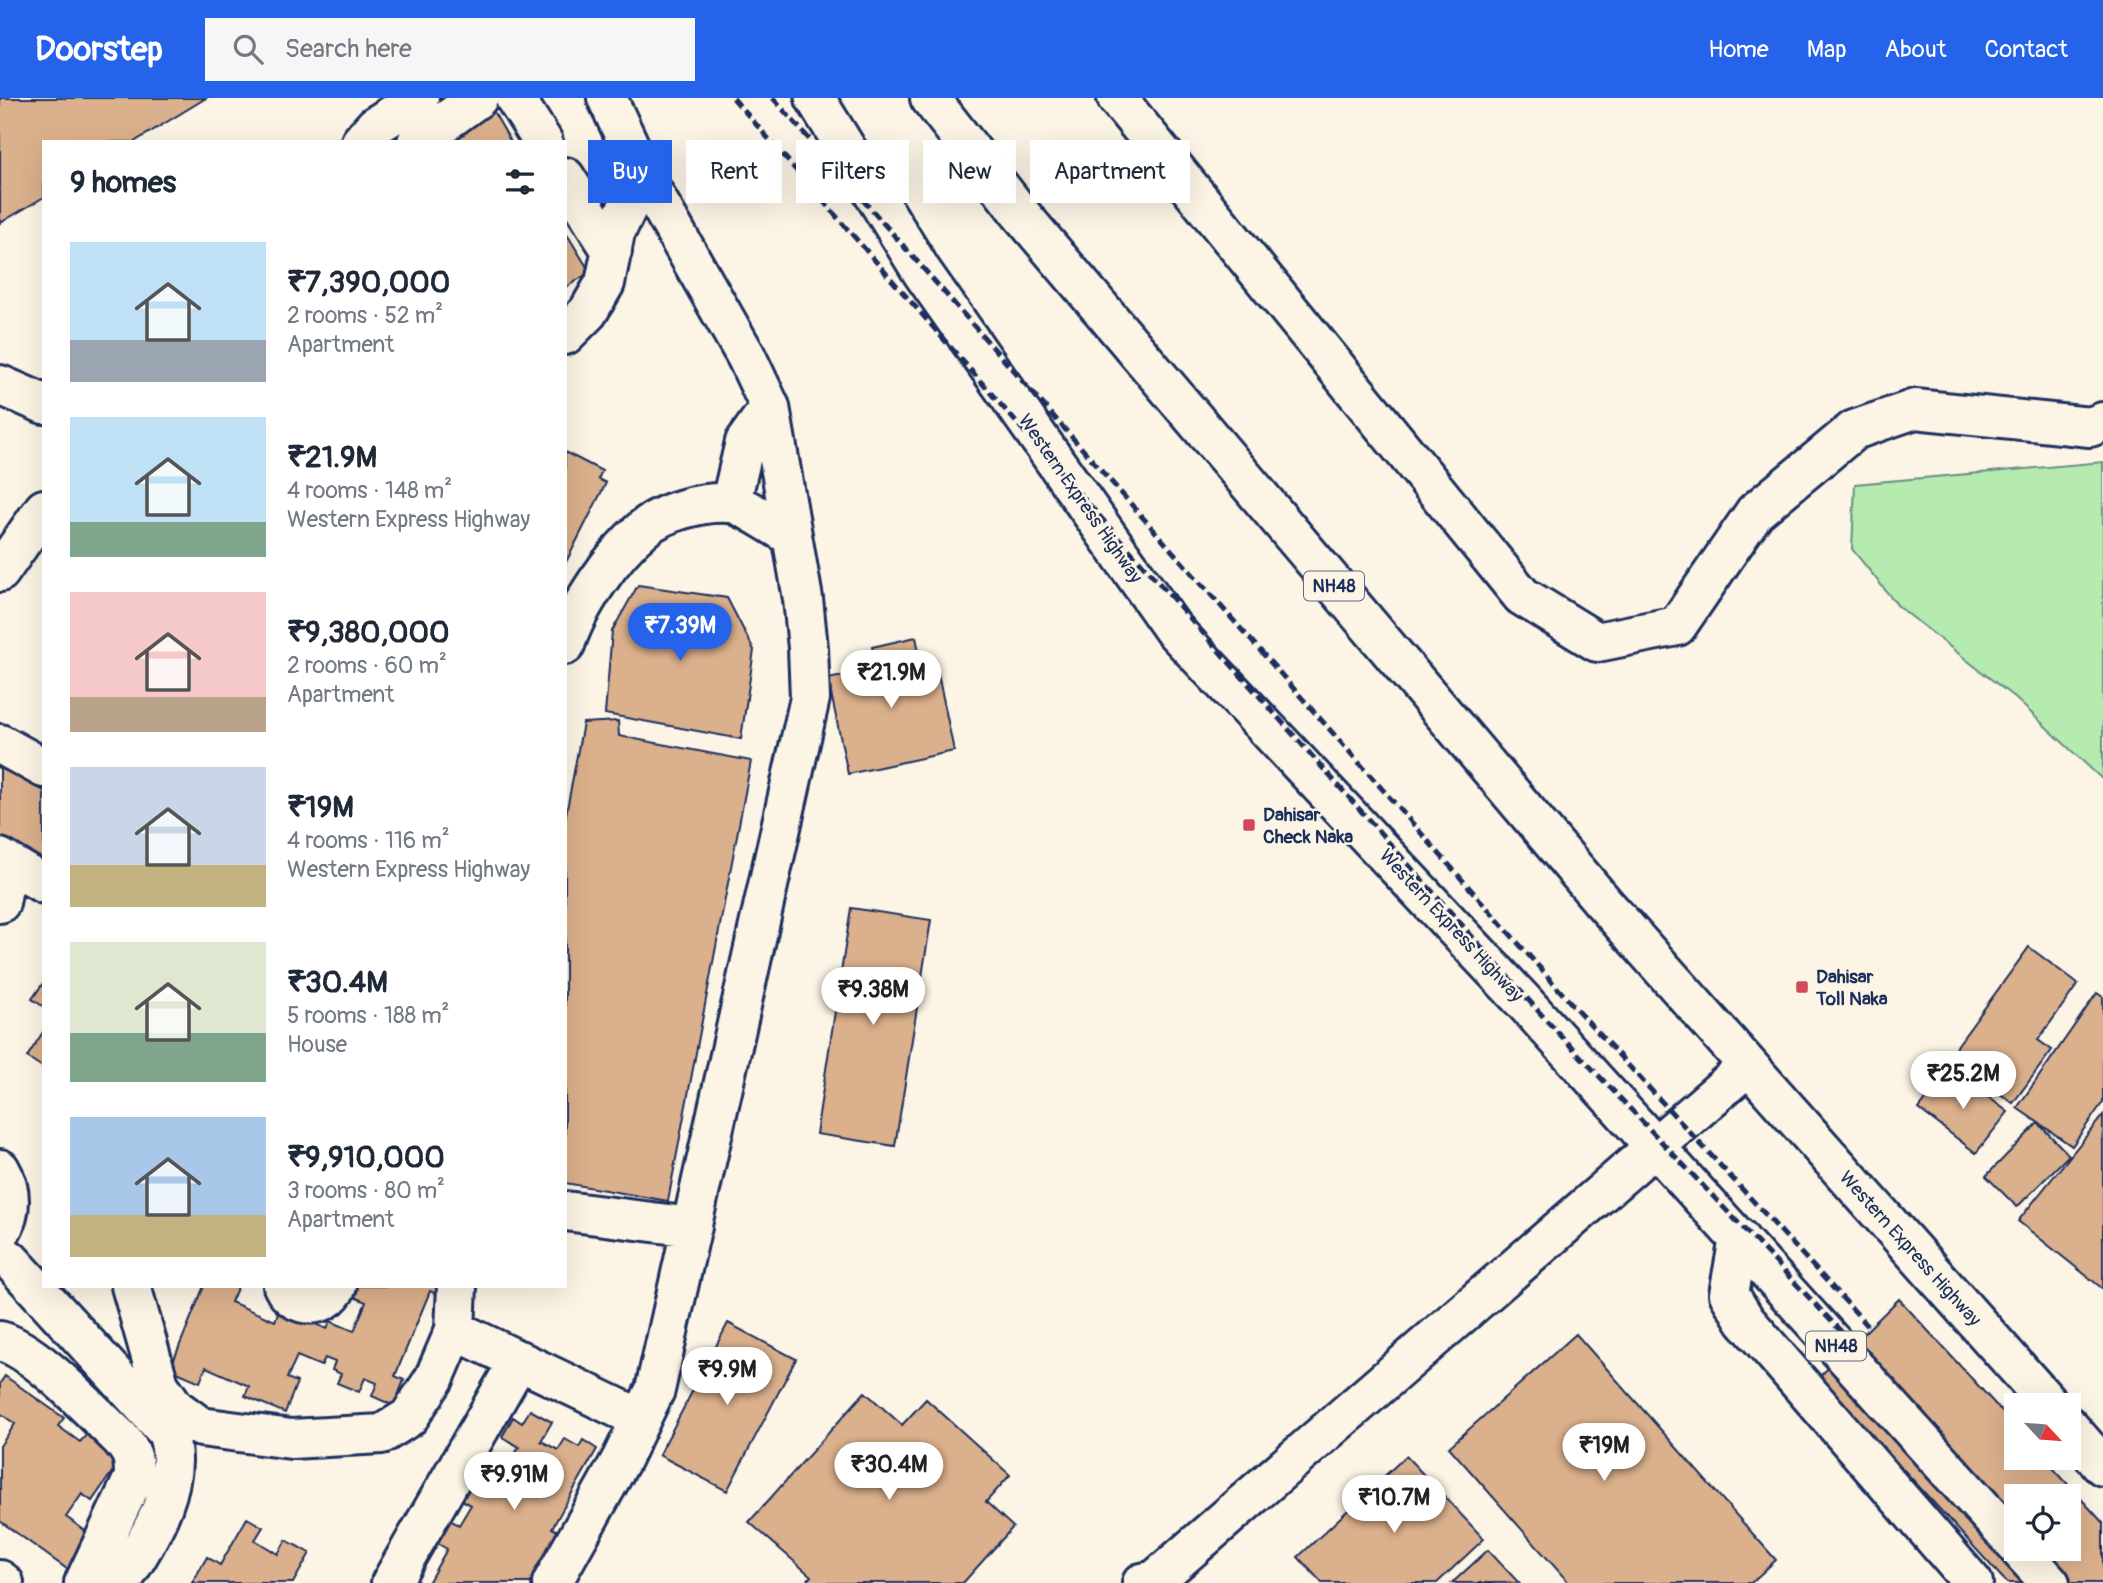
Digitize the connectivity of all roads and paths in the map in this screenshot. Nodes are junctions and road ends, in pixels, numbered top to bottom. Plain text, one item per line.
1 (419, 98) edge
2 (478, 98) edge
3 (516, 98) edge
4 (607, 98) edge
5 (930, 98) edge
6 (1117, 98) edge
7 (815, 99) edge
8 (363, 140) edge
9 (420, 140) edge
10 (542, 140) edge
11 (627, 140) edge
12 (567, 180) edge
13 (629, 203) edge
14 (659, 203) edge
15 (612, 251) junction
16 (567, 333) edge
17 (0, 385) edge
18 (42, 403) edge
19 (770, 407) junction
20 (2103, 422) edge
21 (732, 502) junction
22 (42, 512) edge
23 (791, 536) junction
24 (0, 572) edge
25 (567, 640) edge
26 (0, 744) edge
27 (42, 767) edge
28 (0, 858) edge
29 (0, 874) edge
30 (42, 883) edge
31 (0, 903) edge
32 (1748, 1066) junction
33 (1656, 1147) junction
34 (0, 1169) edge
35 (567, 1210) edge
36 (692, 1227) junction
37 (0, 1233) edge
38 (1739, 1238) junction
39 (0, 1253) edge
40 (132, 1288) edge
41 (284, 1288) edge
42 (336, 1288) edge
43 (457, 1288) edge
44 (455, 1330) junction
45 (0, 1341) edge
46 (519, 1360) junction
47 (2039, 1393) edge
48 (640, 1419) junction
49 (2081, 1440) edge
50 (2103, 1465) edge
51 (2004, 1531) edge
52 (2030, 1561) edge
53 (142, 1579) edge
54 (1151, 1582) edge
55 (84, 1583) edge
56 (391, 1583) edge
57 (551, 1583) edge
58 (1973, 1583) edge
59 (2050, 1583) edge

1 - 8 main road
2 - 9 main road
3 - 10 main road
4 - 11 main road
5 - 32 main road, Western Express Highway / NH48
6 - 20 main road
7 - 33 main road, Western Express Highway / NH48
12 - 15 main road
13 - 15 main road
14 - 19 main road
15 - 16 main road
17 - 18 main road
19 - 21 main road
19 - 23 main road
21 - 23 main road
21 - 25 main road
22 - 24 main road
23 - 36 main road
26 - 27 main road
28 - 30 main road
29 - 31 main road
32 - 33 main road
32 - 47 main road, Western Express Highway / NH48
33 - 38 main road, Western Express Highway / NH48
33 - 54 main road
34 - 37 main road
35 - 36 main road
36 - 48 main road
38 - 51 main road, Western Express Highway / NH48
38 - 58 main road
39 - 53 main road
40 - 44 main road
41 - 42 main road
43 - 44 main road
44 - 46 main road
45 - 55 main road
46 - 48 main road
46 - 56 main road
48 - 57 main road
49 - 50 main road
52 - 59 main road, Western Express Highway / NH48

